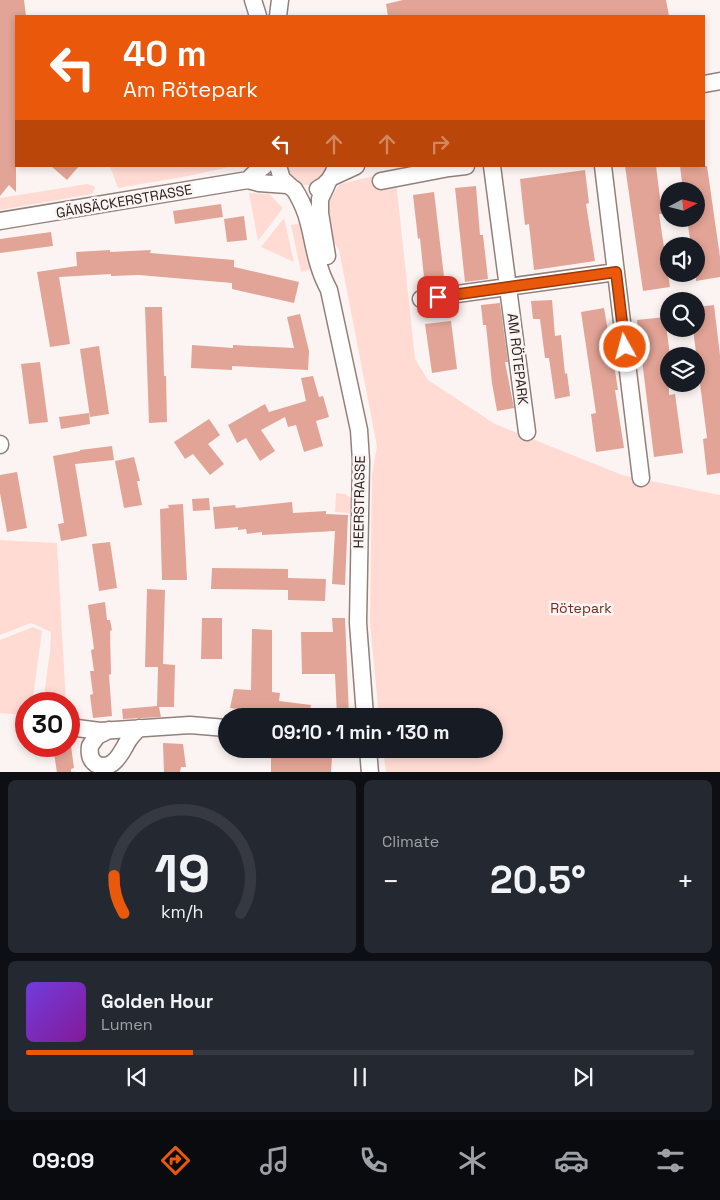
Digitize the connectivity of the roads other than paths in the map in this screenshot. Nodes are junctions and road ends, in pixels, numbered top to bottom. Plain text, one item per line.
1 (253, 0) edge
2 (280, 0) edge
3 (258, 15) edge
4 (278, 15) edge
5 (720, 81) edge
6 (705, 84) edge
7 (263, 167) edge
8 (278, 167) edge
9 (354, 167) edge
10 (449, 167) edge
11 (492, 167) edge
12 (603, 167) edge
13 (332, 176) edge
14 (248, 180) junction
15 (381, 181) dead end
16 (291, 187) junction
17 (0, 221) edge
18 (616, 272) junction
19 (508, 286) junction
20 (329, 290) junction
21 (421, 299) dead end
22 (527, 432) dead end
23 (641, 478) dead end
24 (364, 708) edge
25 (218, 727) edge
26 (80, 728) edge
27 (138, 728) junction
28 (109, 730) junction
29 (369, 758) edge
30 (370, 772) edge

1 - 3 street
2 - 4 street
5 - 6 street
7 - 14 street
8 - 16 street, HEERSTRASSE
9 - 13 street
10 - 15 street
11 - 19 street, AM RÖTEPARK
12 - 18 street
13 - 16 street, GÄNSÄCKERSTRASSE
13 - 20 street, HEERSTRASSE
14 - 16 street, GÄNSÄCKERSTRASSE
14 - 17 street, GÄNSÄCKERSTRASSE
16 - 20 street, HEERSTRASSE
18 - 19 street
18 - 23 street
19 - 21 street
19 - 22 street, AM RÖTEPARK
20 - 24 street, HEERSTRASSE
25 - 27 street
26 - 28 street
27 - 28 street
27 - 28 street
29 - 30 street

